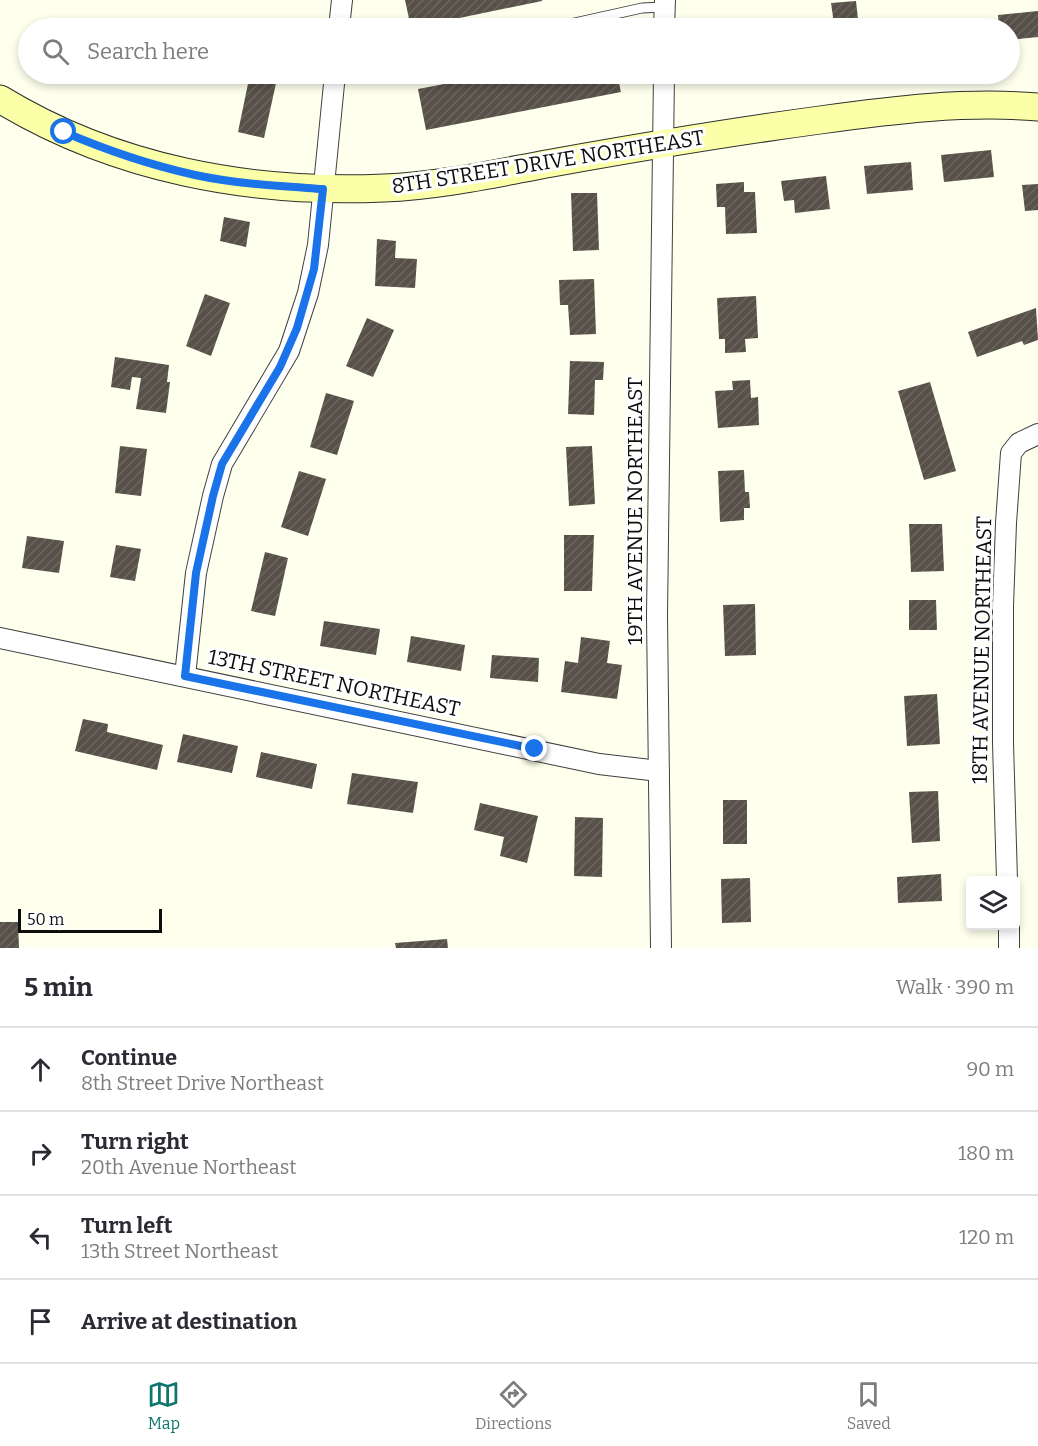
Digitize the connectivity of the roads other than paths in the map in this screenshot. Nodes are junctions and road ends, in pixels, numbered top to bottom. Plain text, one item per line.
1 (342, 0) edge
2 (665, 3) edge
3 (340, 18) edge
4 (597, 18) edge
5 (664, 18) edge
6 (338, 84) edge
7 (664, 84) edge
8 (0, 99) edge
9 (1038, 107) edge
10 (663, 143) junction
11 (323, 189) junction
12 (1038, 434) edge
13 (0, 638) edge
14 (185, 676) junction
15 (659, 771) junction
16 (1007, 876) edge
17 (1009, 930) edge
18 (661, 948) edge
19 (1010, 948) edge

1 - 3 street
2 - 4 lane
2 - 5 street
6 - 11 street
7 - 10 street, 19TH AVENUE NORTHEAST
8 - 11 main road, 8TH STREET DRIVE NORTHEAST
9 - 10 main road, 8TH STREET DRIVE NORTHEAST
10 - 11 main road, 8TH STREET DRIVE NORTHEAST
10 - 15 street, 19TH AVENUE NORTHEAST
11 - 14 street
12 - 16 street, 18TH AVENUE NORTHEAST
13 - 14 street, 13TH STREET NORTHEAST
14 - 15 street, 13TH STREET NORTHEAST
15 - 18 street, 19TH AVENUE NORTHEAST
17 - 19 street

